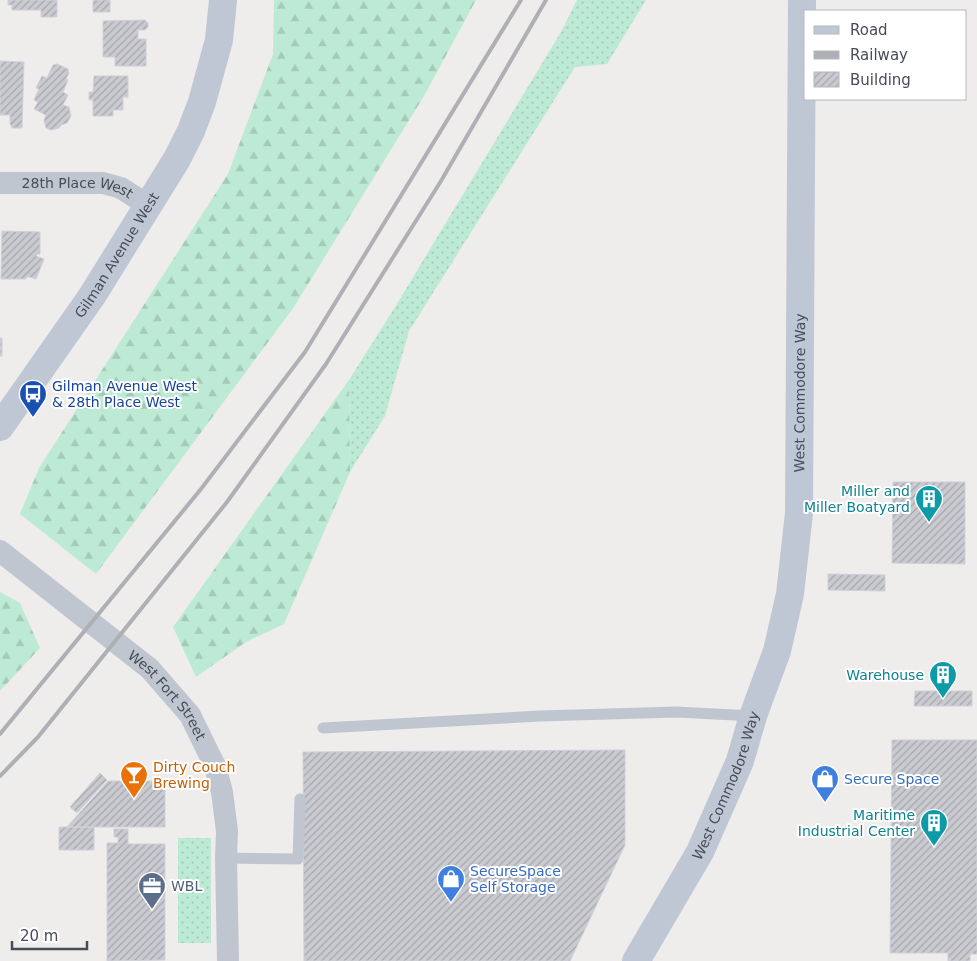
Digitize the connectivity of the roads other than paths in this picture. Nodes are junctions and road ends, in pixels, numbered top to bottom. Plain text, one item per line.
1 (223, 0) edge
2 (802, 0) edge
3 (0, 183) edge
4 (149, 206) junction
5 (0, 427) edge
6 (0, 551) edge
7 (753, 716) junction
8 (323, 728) dead end
9 (300, 799) dead end
10 (226, 858) junction
11 (228, 961) edge
12 (636, 961) edge

1 - 4 street, Gilman Avenue West
2 - 7 street, West Commodore Way
3 - 4 street, 28th Place West
4 - 5 street, Gilman Avenue West
6 - 10 street, West Fort Street
7 - 8 lane
7 - 12 street, West Commodore Way
9 - 10 lane
10 - 11 street, West Fort Street

